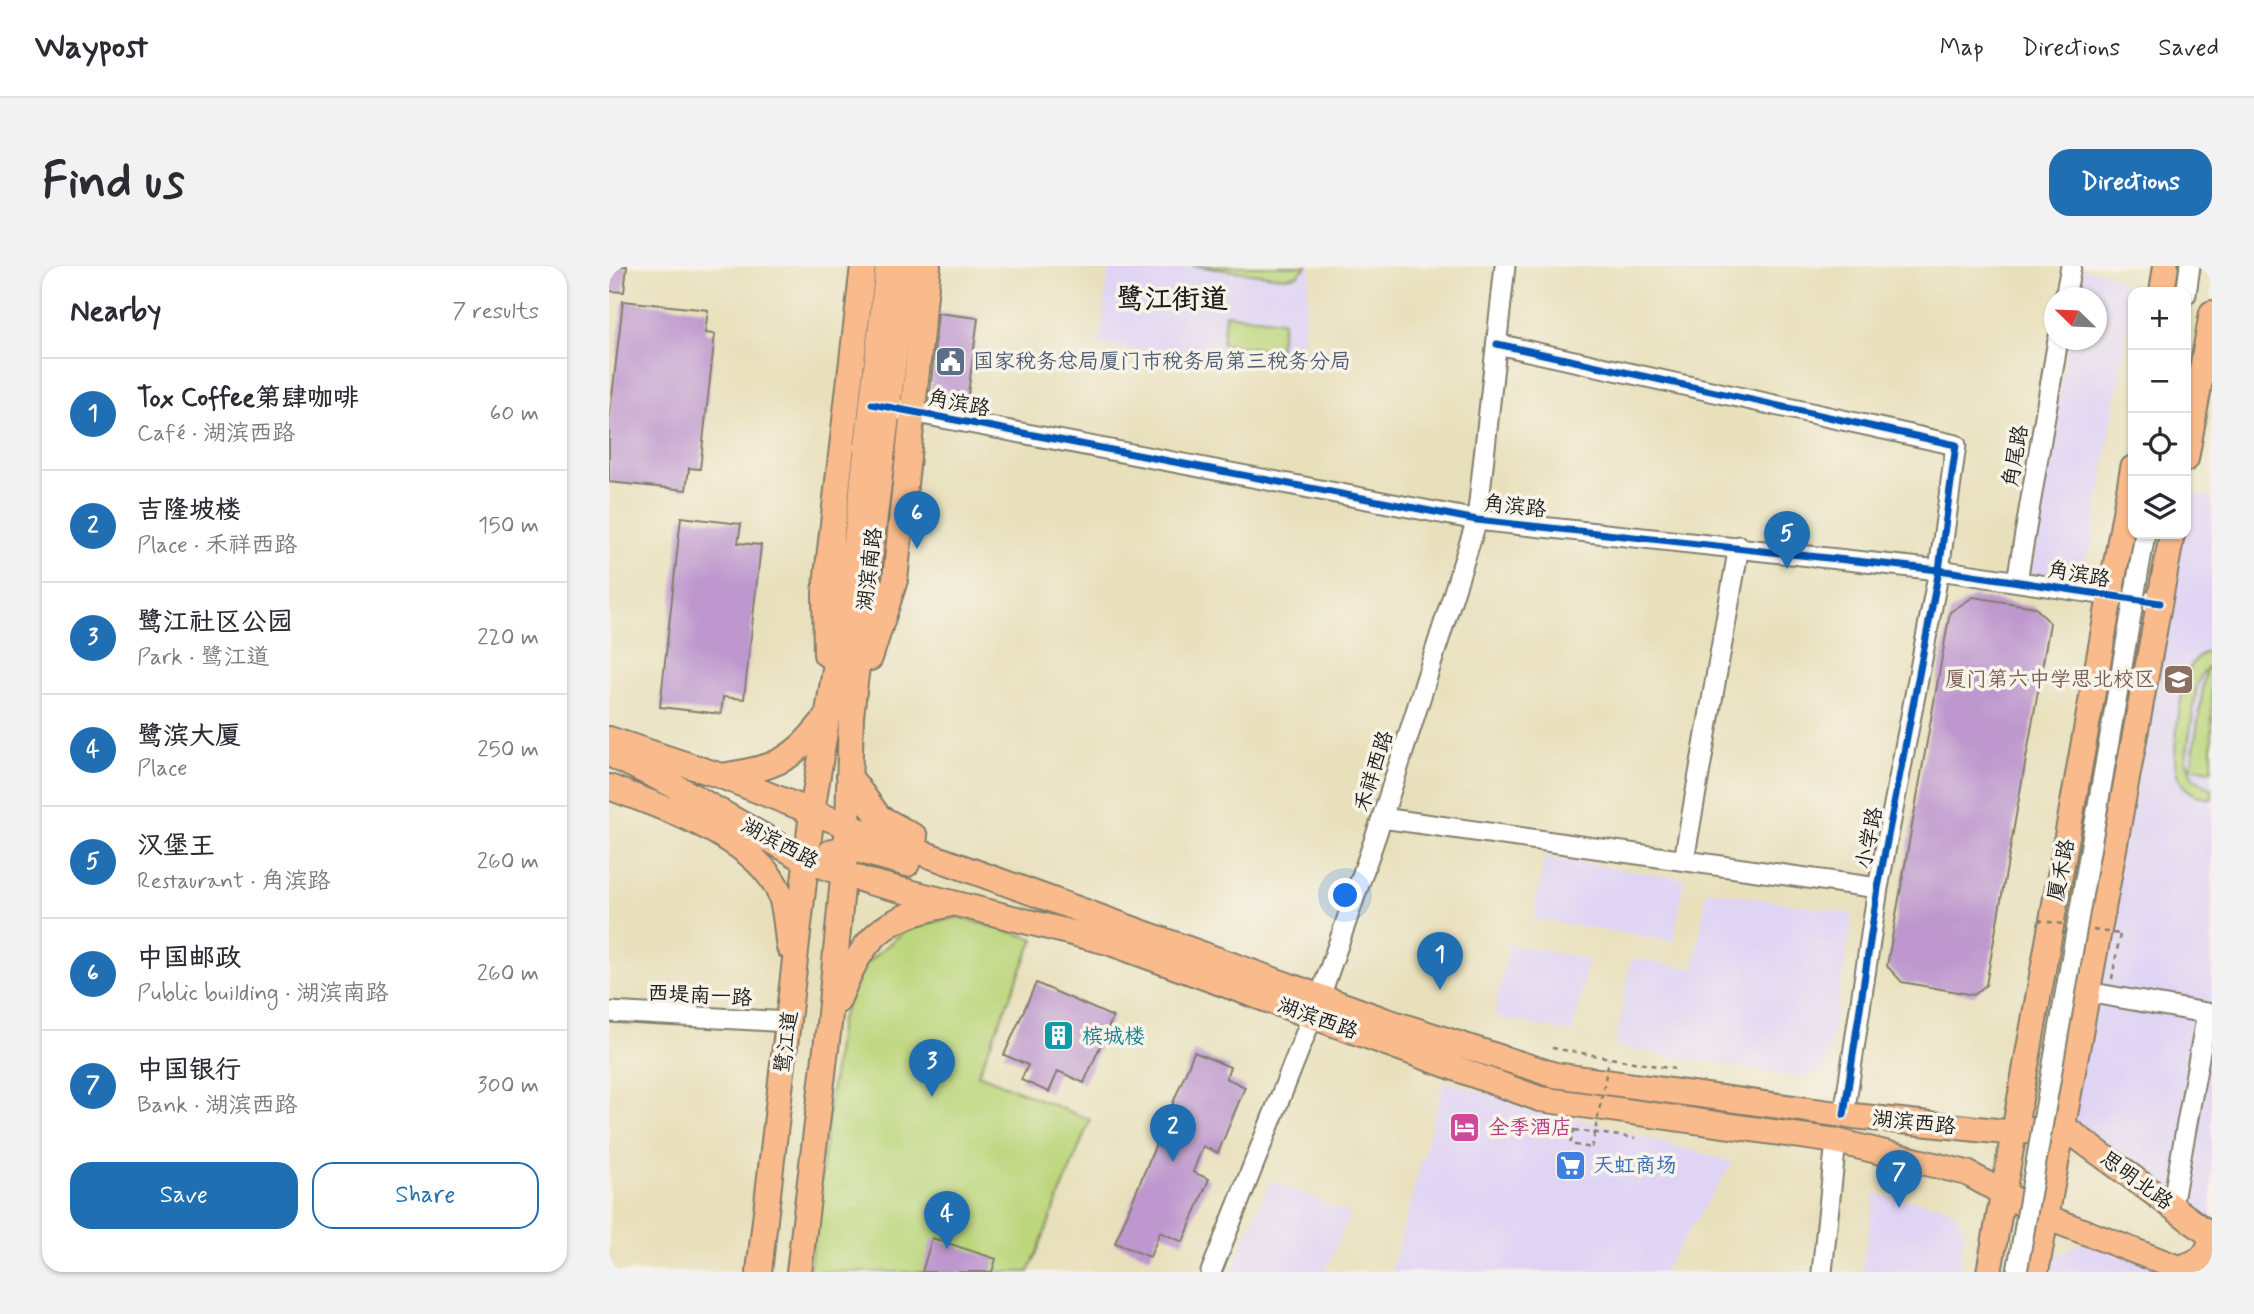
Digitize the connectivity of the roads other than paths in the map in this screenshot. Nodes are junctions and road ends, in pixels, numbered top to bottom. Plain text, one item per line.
1 (863, 266) edge
2 (888, 266) edge
3 (905, 266) edge
4 (928, 266) edge
5 (1505, 266) edge
6 (2071, 266) edge
7 (2166, 266) edge
8 (2190, 266) edge
9 (2067, 287) edge
10 (2163, 287) edge
11 (2187, 287) edge
12 (2212, 313) edge
13 (1497, 344) junction
14 (2056, 350) edge
15 (892, 408) junction
16 (2191, 430) edge
17 (2132, 476) edge
18 (1478, 520) junction
19 (2144, 539) edge
20 (2171, 539) edge
21 (1739, 546) junction
22 (1939, 570) junction
23 (2017, 581) junction
24 (2112, 598) junction
25 (2159, 603) junction
26 (839, 715) junction
27 (609, 739) edge
28 (609, 754) edge
29 (609, 776) edge
30 (721, 776) junction
31 (849, 776) junction
32 (609, 787) edge
33 (812, 812) junction
34 (677, 816) junction
35 (1382, 818) junction
36 (847, 836) junction
37 (1684, 860) junction
38 (807, 861) junction
39 (843, 873) junction
40 (981, 873) junction
41 (1878, 888) junction
42 (1060, 901) junction
43 (951, 904) junction
44 (794, 976) junction
45 (2087, 992) junction
46 (1316, 1007) junction
47 (609, 1012) edge
48 (2209, 1013) edge
49 (789, 1022) junction
50 (829, 1024) junction
51 (1844, 1115) junction
52 (2061, 1125) junction
53 (2015, 1133) junction
54 (1836, 1141) junction
55 (2002, 1190) junction
56 (2172, 1206) junction
57 (2046, 1216) junction
58 (2211, 1235) edge
59 (2183, 1270) edge
60 (759, 1272) edge
61 (799, 1272) edge
62 (1211, 1272) edge
63 (1822, 1272) edge
64 (1989, 1272) edge
65 (2017, 1272) edge
66 (2036, 1272) edge

1 - 26 main road
2 - 15 main road, 湖滨南路
3 - 15 main road, 湖滨南路
4 - 15 main road
5 - 13 street, 禾祥西路
6 - 9 street
7 - 10 main road
8 - 11 street
12 - 16 main road
13 - 18 street, 禾祥西路
13 - 22 street, 小学路
14 - 23 street, 角尾路
15 - 18 street, 角滨路
15 - 26 main road, 湖滨南路
15 - 26 main road
17 - 24 main road, 厦禾路
18 - 21 street, 角滨路
18 - 35 street, 禾祥西路
19 - 65 street, bridge
20 - 25 main road
21 - 22 street, 角滨路
21 - 37 street
22 - 23 street, 角滨路
22 - 41 street, 小学路
23 - 24 street, 角滨路
24 - 25 street, 角滨路
24 - 53 main road, 厦禾路
25 - 45 main road
26 - 30 main road
26 - 31 main road, 湖滨南路
26 - 33 main road, 湖滨南路
27 - 30 main road, 湖滨西路
28 - 38 main road, 湖滨西路
29 - 34 main road
30 - 33 main road, 湖滨西路
31 - 36 main road, 湖滨南路
31 - 40 main road
32 - 34 main road
33 - 36 main road, 湖滨西路
33 - 38 main road, 鹭江道
34 - 44 main road
35 - 37 street
35 - 46 street, 禾祥西路
36 - 38 main road
36 - 39 main road, 湖滨南路
36 - 40 main road, 湖滨西路
36 - 42 main road
37 - 41 street
38 - 39 main road, 湖滨西路
38 - 44 main road, 鹭江道
39 - 43 main road, 湖滨西路
39 - 50 main road, 鹭江道
40 - 42 main road, 湖滨西路
41 - 51 street, 小学路
42 - 46 main road, 湖滨西路
43 - 46 main road, 湖滨西路
43 - 50 main road
44 - 49 main road, 鹭江道
45 - 48 street
45 - 52 main road
46 - 51 main road, 湖滨西路
46 - 54 main road, 湖滨西路
46 - 62 street, 禾祥西路
47 - 49 street, 西堤南一路
48 - 56 street
49 - 60 main road, 鹭江道
50 - 61 main road, 鹭江道
51 - 53 main road, 湖滨西路
52 - 53 main road, 湖滨西路
52 - 56 main road, 思明北路
52 - 57 main road
53 - 55 main road, 厦禾路
54 - 55 main road, 湖滨西路
54 - 63 street
55 - 57 main road, 湖滨西路
55 - 64 main road, 厦禾路
56 - 58 main road, 思明北路
57 - 59 main road
57 - 66 main road
58 - 59 main road

